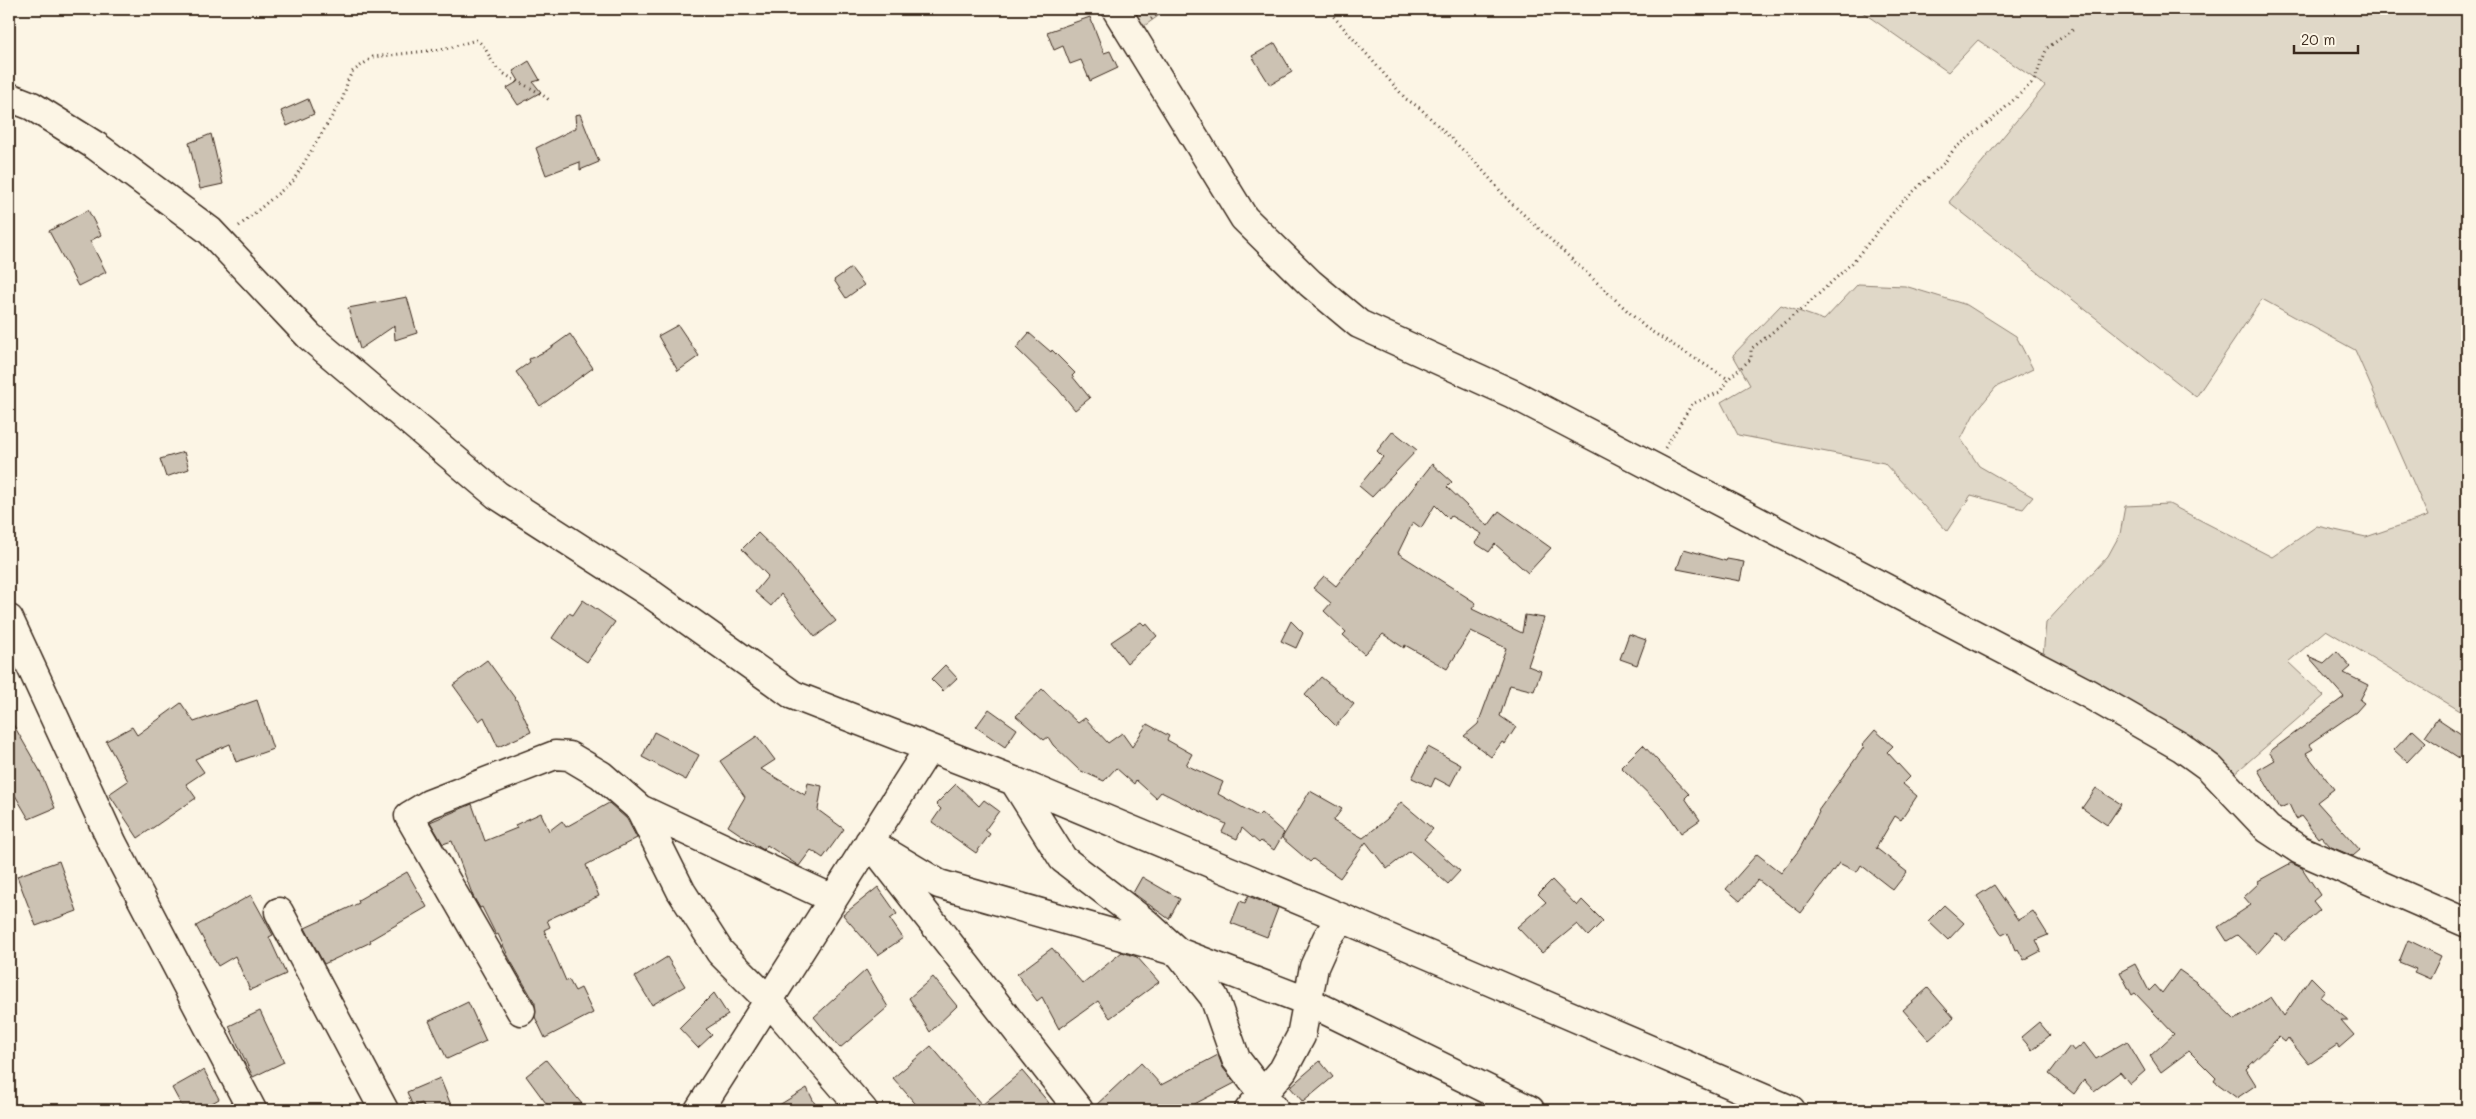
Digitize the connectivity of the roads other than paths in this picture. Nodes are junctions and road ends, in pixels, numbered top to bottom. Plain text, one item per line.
1 (1116, 9) edge
2 (9, 97) edge
3 (9, 619) edge
4 (929, 748) junction
5 (1014, 781) junction
6 (640, 809) junction
7 (869, 842) junction
8 (833, 899) junction
9 (279, 912) dead end
10 (1342, 918) junction
11 (2467, 923) edge
12 (1178, 952) junction
13 (769, 1001) junction
14 (1308, 1002) junction
15 (521, 1010) dead end
16 (1262, 1104) edge
17 (702, 1109) edge
18 (252, 1110) edge
19 (384, 1110) edge
20 (863, 1110) edge
21 (1079, 1110) edge
22 (1530, 1110) edge
23 (1791, 1110) edge

1 - 11 street
2 - 4 street
3 - 18 street
4 - 5 street
4 - 7 street
5 - 10 street
5 - 12 street
6 - 8 street
6 - 13 street
6 - 15 street
7 - 8 street
7 - 12 street
7 - 21 street
8 - 13 street
9 - 19 street
10 - 14 street
10 - 23 street
12 - 14 street
12 - 16 street
13 - 17 street
13 - 20 street
14 - 16 street
14 - 22 street

